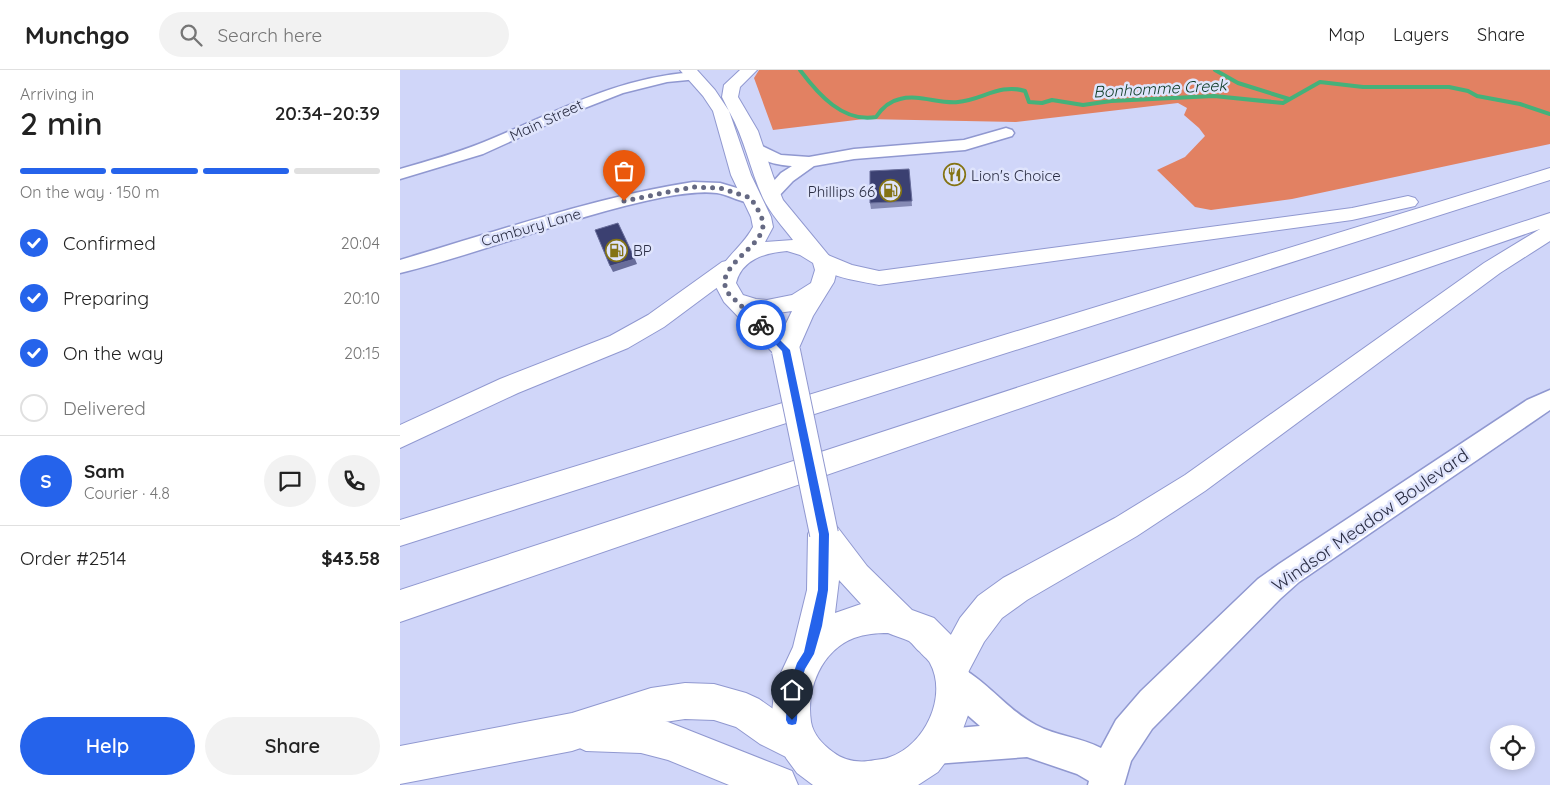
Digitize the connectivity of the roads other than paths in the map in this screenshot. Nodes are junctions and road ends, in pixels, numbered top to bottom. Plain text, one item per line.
1 (671, 70) edge
2 (748, 70) edge
3 (692, 74) edge
4 (1006, 133) dead end
5 (756, 148) junction
6 (809, 162) junction
7 (737, 165) junction
8 (400, 167) edge
9 (400, 174) edge
10 (1540, 177) edge
11 (693, 187) junction
12 (771, 194) junction
13 (751, 198) junction
14 (1550, 219) edge
15 (1550, 232) edge
16 (818, 256) junction
17 (736, 263) junction
18 (400, 267) edge
19 (820, 286) junction
20 (732, 297) junction
21 (786, 350) junction
22 (1550, 399) edge
23 (400, 438) edge
24 (400, 533) edge
25 (824, 534) junction
26 (400, 606) edge
27 (900, 619) junction
28 (808, 654) junction
29 (952, 674) junction
30 (572, 732) junction
31 (1027, 740) junction
32 (926, 763) edge
33 (400, 765) edge
34 (816, 765) edge
35 (1107, 779) edge
36 (778, 785) edge

1 - 8 street, Main Street
2 - 3 main road
2 - 5 main road
3 - 7 main road
3 - 9 street, Main Street
4 - 6 street
5 - 6 street
5 - 12 main road
6 - 12 street
7 - 11 street, Cambury Lane
7 - 13 main road
10 - 16 main road
10 - 24 main road
11 - 13 street, Cambury Lane
11 - 18 street, Cambury Lane
12 - 16 main road
13 - 17 main road
14 - 26 main road
15 - 29 main road
16 - 17 main road
16 - 19 main road
17 - 20 main road
17 - 23 main road
19 - 20 main road
19 - 21 main road
20 - 21 main road
21 - 25 main road, bridge
22 - 35 street, Windsor Meadow Boulevard
25 - 27 main road
25 - 28 main road
27 - 28 main road
27 - 29 main road
28 - 34 main road
29 - 31 street, Windsor Meadow Boulevard
29 - 32 main road
30 - 33 main road
30 - 34 main road
30 - 36 main road
31 - 32 street, Windsor Meadow Boulevard
31 - 35 street, Windsor Meadow Boulevard
32 - 34 main road

